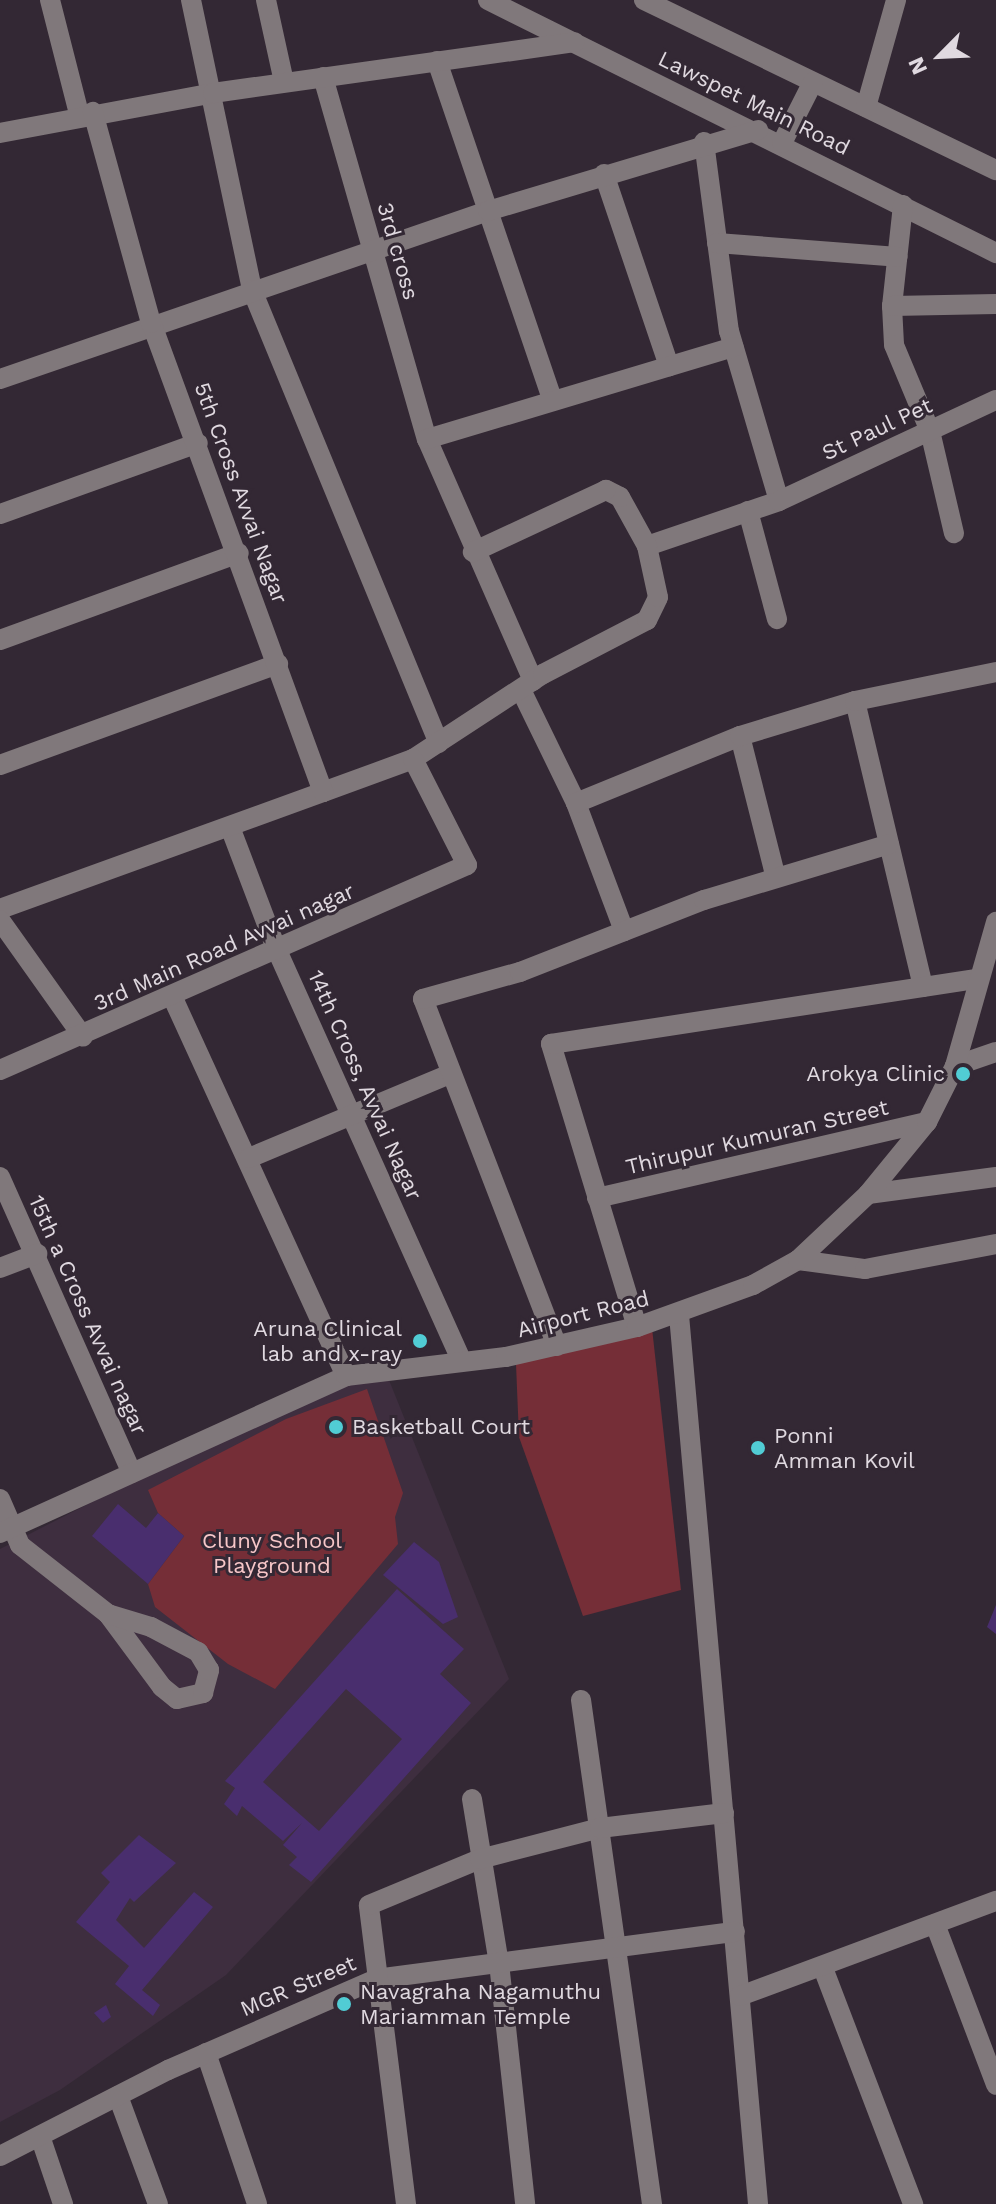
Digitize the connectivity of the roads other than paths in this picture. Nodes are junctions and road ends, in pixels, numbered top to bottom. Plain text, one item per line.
1 (50, 0) edge
2 (191, 0) edge
3 (266, 0) edge
4 (488, 0) edge
5 (644, 0) edge
6 (896, 0) edge
7 (574, 42) junction
8 (437, 61) junction
9 (323, 77) junction
10 (284, 82) junction
11 (813, 82) junction
12 (213, 93) junction
13 (866, 107) junction
14 (86, 113) junction
15 (758, 130) junction
16 (0, 133) edge
17 (704, 142) junction
18 (782, 143) junction
19 (996, 170) edge
20 (604, 174) junction
21 (903, 205) junction
22 (488, 211) junction
23 (717, 243) junction
24 (372, 250) junction
25 (996, 253) edge
26 (897, 257) junction
27 (252, 290) junction
28 (996, 304) edge
29 (892, 306) junction
30 (151, 323) junction
31 (734, 347) junction
32 (669, 366) junction
33 (0, 379) edge
34 (996, 400) edge
35 (553, 401) junction
36 (930, 431) junction
37 (427, 439) junction
38 (198, 443) junction
39 (779, 501) junction
40 (748, 511) junction
41 (0, 514) edge
42 (954, 533) dead end
43 (647, 546) junction
44 (473, 552) junction
45 (239, 553) junction
46 (777, 619) dead end
47 (0, 640) edge
48 (278, 664) junction
49 (996, 672) edge
50 (527, 685) junction
51 (855, 701) junction
52 (740, 736) junction
53 (439, 743) junction
54 (413, 759) junction
55 (0, 765) edge
56 (323, 792) junction
57 (576, 803) junction
58 (230, 827) junction
59 (889, 844) junction
60 (776, 878) junction
61 (0, 909) edge
62 (0, 920) edge
63 (996, 922) edge
64 (624, 931) junction
65 (276, 948) junction
66 (978, 979) junction
67 (923, 987) junction
68 (172, 996) junction
69 (83, 1037) junction
70 (996, 1052) edge
71 (955, 1066) junction
72 (0, 1070) edge
73 (450, 1074) junction
74 (354, 1116) junction
75 (927, 1122) junction
76 (249, 1158) junction
77 (0, 1177) edge
78 (996, 1177) edge
79 (868, 1194) junction
80 (597, 1198) junction
81 (996, 1244) edge
82 (37, 1254) junction
83 (798, 1260) junction
84 (0, 1268) edge
85 (679, 1315) junction
86 (637, 1327) junction
87 (557, 1346) junction
88 (462, 1361) junction
89 (346, 1376) junction
90 (132, 1473) junction
91 (0, 1499) edge
92 (7, 1530) edge
93 (108, 1614) junction
94 (581, 1700) dead end
95 (472, 1799) dead end
96 (724, 1813) junction
97 (600, 1828) junction
98 (480, 1859) junction
99 (996, 1901) edge
100 (935, 1924) junction
101 (735, 1932) junction
102 (618, 1947) junction
103 (499, 1963) junction
104 (823, 1968) junction
105 (376, 1979) junction
106 (740, 1996) junction
107 (206, 2053) junction
108 (996, 2085) edge
109 (118, 2096) junction
110 (40, 2136) junction
111 (0, 2156) edge
112 (63, 2204) edge
113 (158, 2204) edge
114 (257, 2204) edge
115 (406, 2204) edge
116 (525, 2204) edge
117 (652, 2204) edge
118 (758, 2204) edge
119 (913, 2204) edge

1 - 14 street, 5th Cross Avvai Nagar
2 - 12 street
3 - 10 street
4 - 7 street, Lawspet Main Road
5 - 11 street
6 - 13 street
7 - 8 street
7 - 15 street, Lawspet Main Road
8 - 9 street
8 - 22 street
9 - 10 street
9 - 24 street, 3rd cross
10 - 12 street
11 - 13 street
11 - 18 street
12 - 14 street
12 - 27 street
13 - 19 street
14 - 16 street
14 - 30 street, 5th Cross Avvai Nagar
15 - 17 street
15 - 18 street, Lawspet Main Road
17 - 20 street
17 - 23 street
18 - 21 street, Lawspet Main Road
20 - 22 street
20 - 32 street
21 - 25 street, Lawspet Main Road
21 - 26 street
22 - 24 street
22 - 35 street
23 - 26 street
23 - 31 street
24 - 27 street
24 - 37 street, 3rd cross
26 - 29 street
27 - 30 street
27 - 53 street
28 - 29 street
29 - 36 street
30 - 33 street
30 - 38 street, 5th Cross Avvai Nagar
31 - 32 street
31 - 39 street
32 - 35 street
34 - 36 street, St Paul Pet
35 - 37 street
36 - 39 street, St Paul Pet
36 - 42 street
37 - 44 street, 3rd cross
38 - 41 street
38 - 45 street, 5th Cross Avvai Nagar
39 - 40 street, St Paul Pet
40 - 43 street, St Paul Pet
40 - 46 street
43 - 44 street
43 - 50 street
44 - 50 street, 3rd cross
45 - 47 street
45 - 48 street, 5th Cross Avvai Nagar
48 - 55 street
48 - 56 street, 5th Cross Avvai Nagar
49 - 51 street
50 - 53 street
50 - 57 street, 3rd cross
51 - 52 street
51 - 59 street
52 - 57 street
52 - 60 street
53 - 54 street
54 - 56 street
54 - 65 street, 3rd Main Road Avvai nagar
56 - 58 street
57 - 64 street, 3rd cross
58 - 61 street
58 - 65 street, 14th Cross, Avvai Nagar
59 - 60 street
59 - 67 street
60 - 64 street
62 - 69 street
63 - 66 street, Airport Road
64 - 73 street
65 - 68 street, 3rd Main Road Avvai nagar
65 - 74 street, 14th Cross, Avvai Nagar
66 - 67 street
66 - 71 street, Airport Road
67 - 80 street
68 - 69 street, 3rd Main Road Avvai nagar
68 - 76 street
69 - 72 street, 3rd Main Road Avvai nagar
70 - 71 street
71 - 75 street, Airport Road
73 - 74 street
73 - 87 street
74 - 76 street
74 - 88 street, 14th Cross, Avvai Nagar
75 - 79 street, Airport Road
75 - 80 street, Thirupur Kumuran Street
76 - 89 street
77 - 82 street, 15th a Cross Avvai nagar
78 - 79 street
79 - 83 street, Airport Road
80 - 86 street
81 - 83 street
82 - 84 street
82 - 90 street, 15th a Cross Avvai nagar
83 - 85 street, Airport Road
85 - 86 street, Airport Road
85 - 96 street
86 - 87 street, Airport Road
87 - 88 street, Airport Road
88 - 89 street, Airport Road
89 - 90 street, Airport Road
90 - 92 street, Airport Road
91 - 92 street
92 - 93 street
93 - 93 street
94 - 97 street
95 - 98 street
96 - 97 street
96 - 101 street
97 - 98 street
97 - 102 street
98 - 103 street
98 - 105 street
99 - 100 street
100 - 104 street
100 - 108 street
101 - 102 street, MGR Street
101 - 106 street
102 - 103 street, MGR Street
102 - 117 street
103 - 105 street, MGR Street
103 - 116 street
104 - 106 street
104 - 119 street
105 - 107 street, MGR Street
105 - 115 street
106 - 118 street
107 - 109 street, MGR Street
107 - 114 street
109 - 110 street, MGR Street
109 - 113 street
110 - 111 street, MGR Street
110 - 112 street

